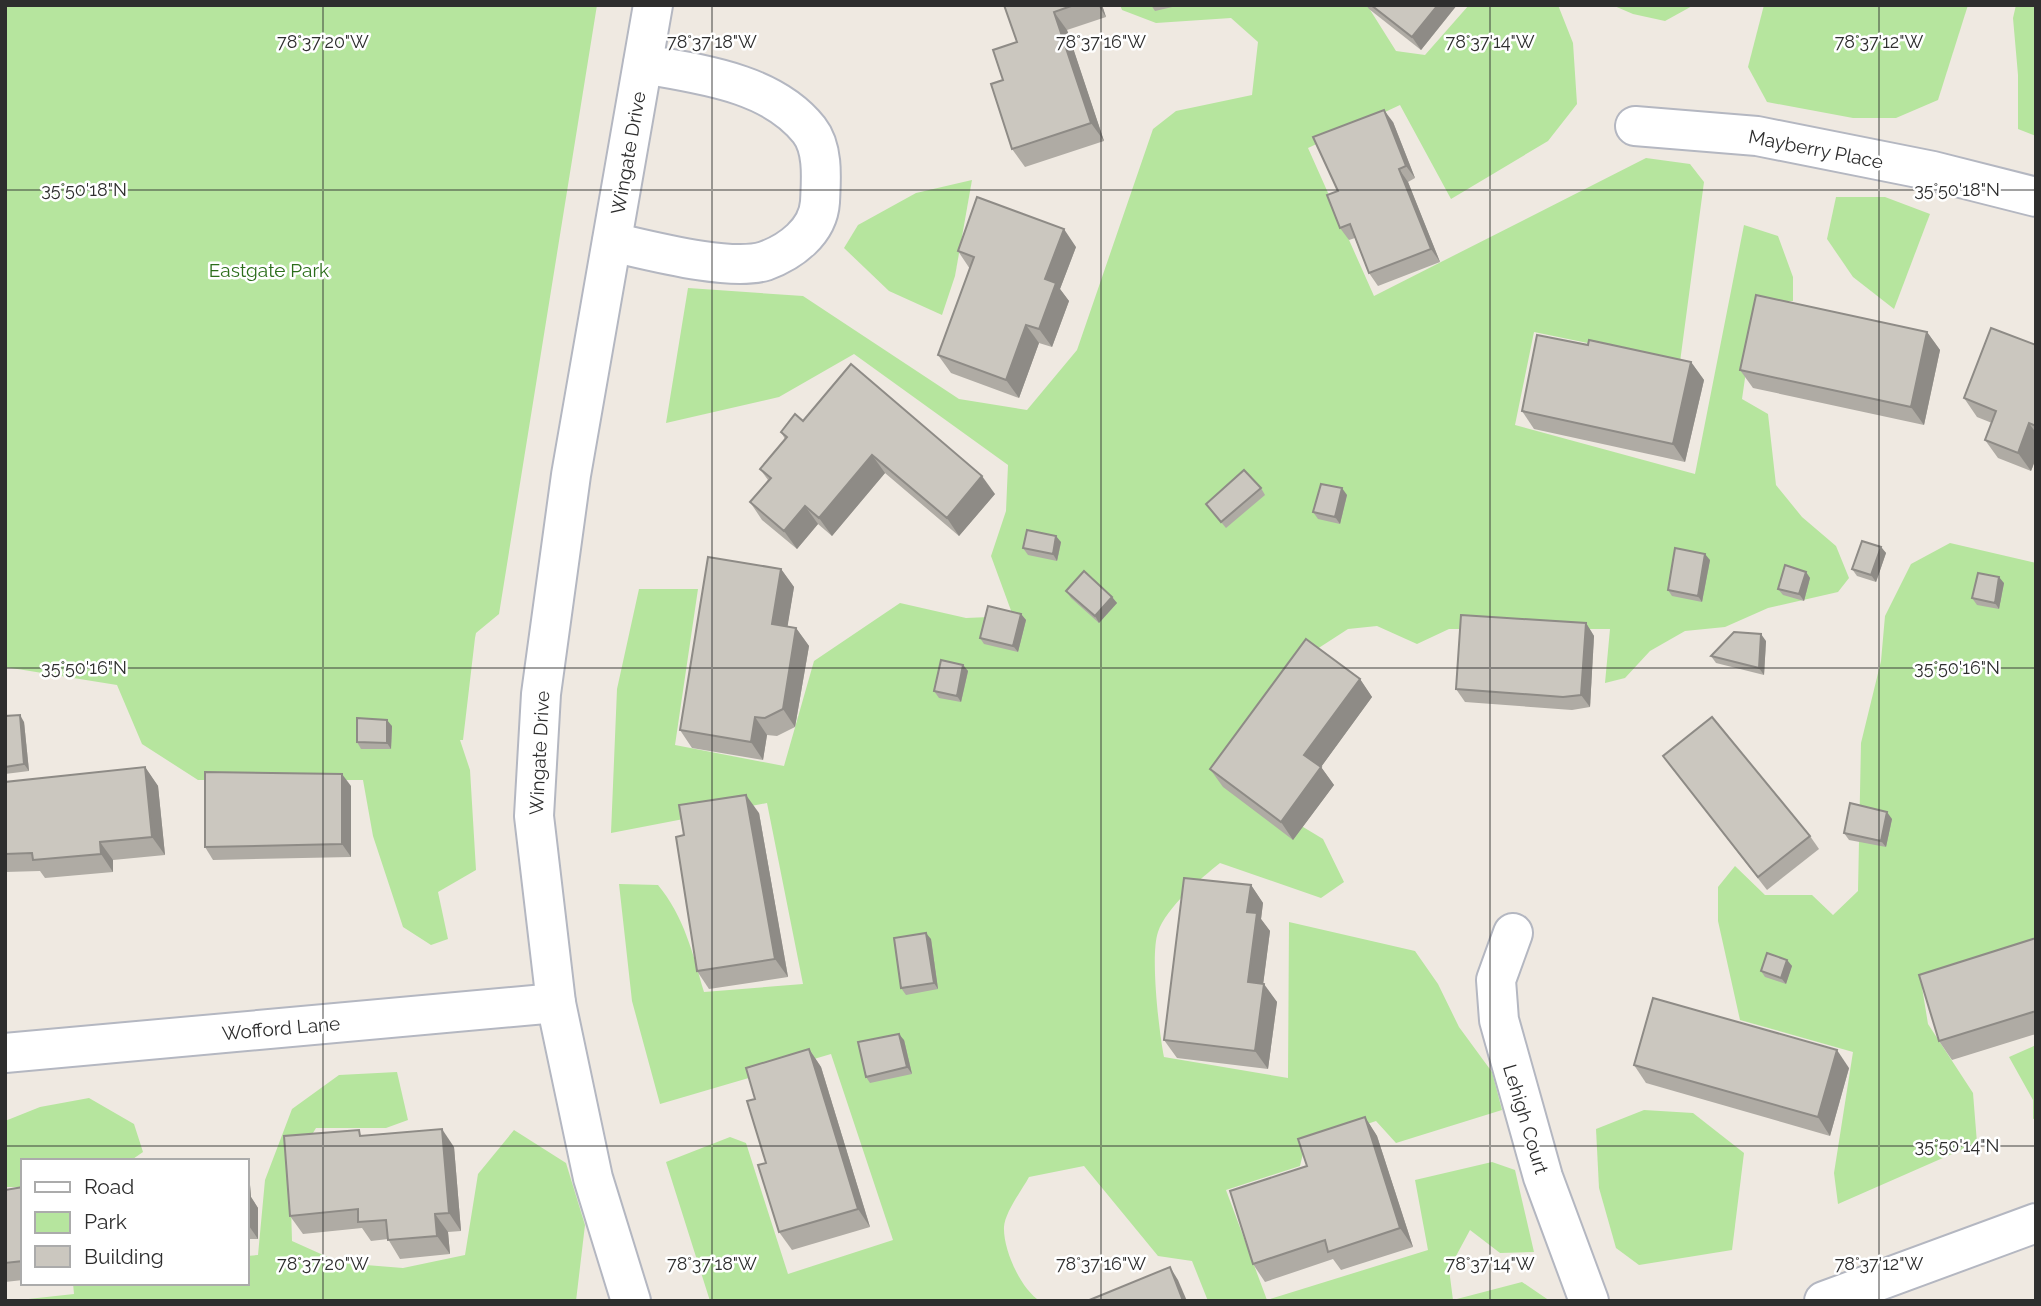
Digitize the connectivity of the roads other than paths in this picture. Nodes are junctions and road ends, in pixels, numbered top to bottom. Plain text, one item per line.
1 (653, 5) edge
2 (643, 64) junction
3 (1635, 126) dead end
4 (2036, 197) edge
5 (612, 242) junction
6 (1513, 933) dead end
7 (556, 1003) junction
8 (5, 1053) edge
9 (2036, 1223) edge
10 (631, 1301) edge
11 (1589, 1301) edge
12 (1824, 1301) edge

1 - 2 street, Wingate Drive
2 - 5 street, Wingate Drive
2 - 5 street, Wingate Drive
3 - 4 street, Mayberry Place
5 - 7 street, Wingate Drive
6 - 11 street, Lehigh Court
7 - 8 street, Wofford Lane
7 - 10 street, Wingate Drive
9 - 12 street

